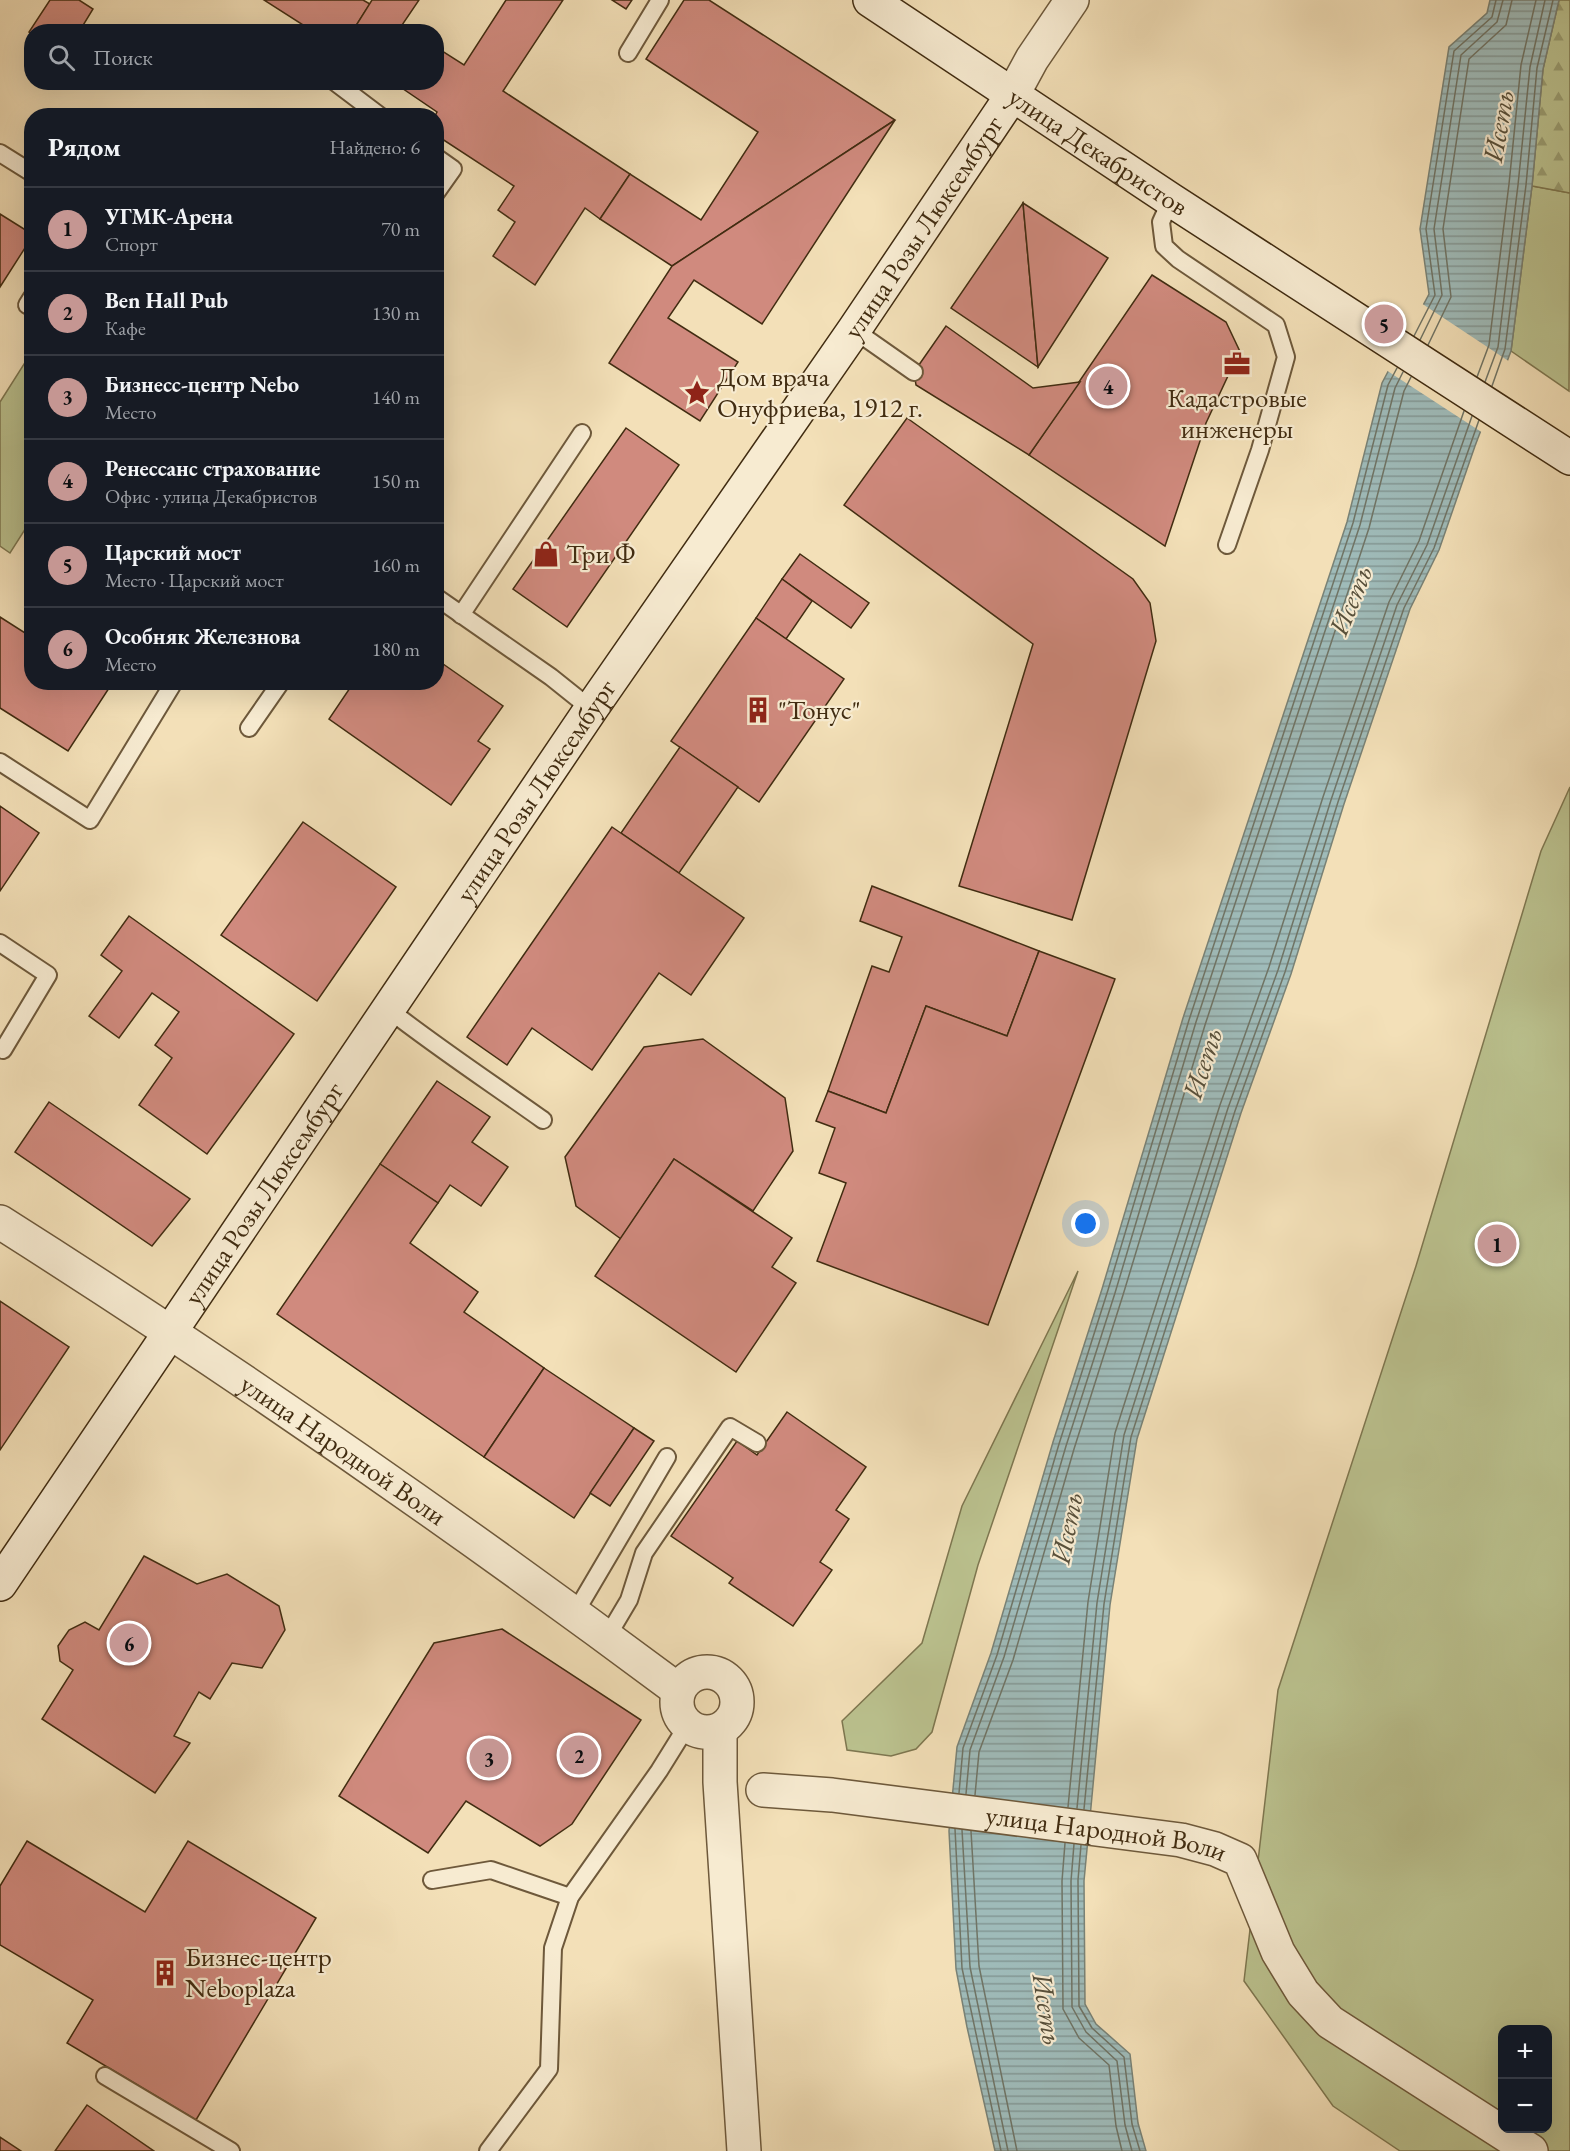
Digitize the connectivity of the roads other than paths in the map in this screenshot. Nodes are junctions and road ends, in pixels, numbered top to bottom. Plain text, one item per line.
1 (660, 0) edge
2 (870, 0) edge
3 (1072, 0) edge
4 (628, 53) dead end
5 (346, 90) edge
6 (1013, 94) junction
7 (369, 108) edge
8 (0, 153) edge
9 (444, 163) edge
10 (24, 168) edge
11 (444, 182) edge
12 (1171, 200) junction
13 (854, 330) junction
14 (914, 372) dead end
15 (582, 433) dead end
16 (1560, 452) edge
17 (1227, 545) dead end
18 (444, 603) edge
19 (461, 615) junction
20 (169, 690) edge
21 (275, 690) edge
22 (591, 709) junction
23 (249, 728) dead end
24 (0, 762) edge
25 (0, 943) edge
26 (388, 1009) junction
27 (3, 1050) dead end
28 (543, 1120) dead end
29 (0, 1222) edge
30 (170, 1332) junction
31 (757, 1443) dead end
32 (667, 1457) dead end
33 (0, 1584) edge
34 (575, 1613) junction
35 (607, 1637) junction
36 (678, 1689) junction
37 (687, 1726) junction
38 (720, 1730) junction
39 (763, 1790) dead end
40 (432, 1880) dead end
41 (570, 1897) junction
42 (105, 2076) dead end
43 (231, 2151) edge
44 (488, 2151) edge
45 (744, 2151) edge
46 (1531, 2151) edge

1 - 4 lane
2 - 6 main road, улица Декабристов
3 - 6 main road, улица Розы Люксембург
5 - 7 lane
6 - 12 main road, улица Декабристов
6 - 13 main road, улица Розы Люксембург
8 - 10 lane
9 - 11 lane
12 - 16 main road, улица Декабристов
12 - 17 lane
13 - 14 lane
13 - 22 main road, улица Розы Люксембург
15 - 19 lane
18 - 19 lane
19 - 22 lane
20 - 24 lane
21 - 23 lane
22 - 26 main road, улица Розы Люксембург
25 - 27 lane
26 - 28 lane
26 - 30 main road, улица Розы Люксембург
29 - 30 main road, улица Народной Воли
30 - 33 main road, улица Розы Люксембург
30 - 34 main road, улица Народной Воли
31 - 35 lane
32 - 34 lane
34 - 35 main road, улица Народной Воли
35 - 36 main road, улица Народной Воли
36 - 37 main road
36 - 38 main road
37 - 38 main road
37 - 41 lane
38 - 45 main road
39 - 46 main road, улица Народной Воли
40 - 41 lane
41 - 44 lane
42 - 43 lane

